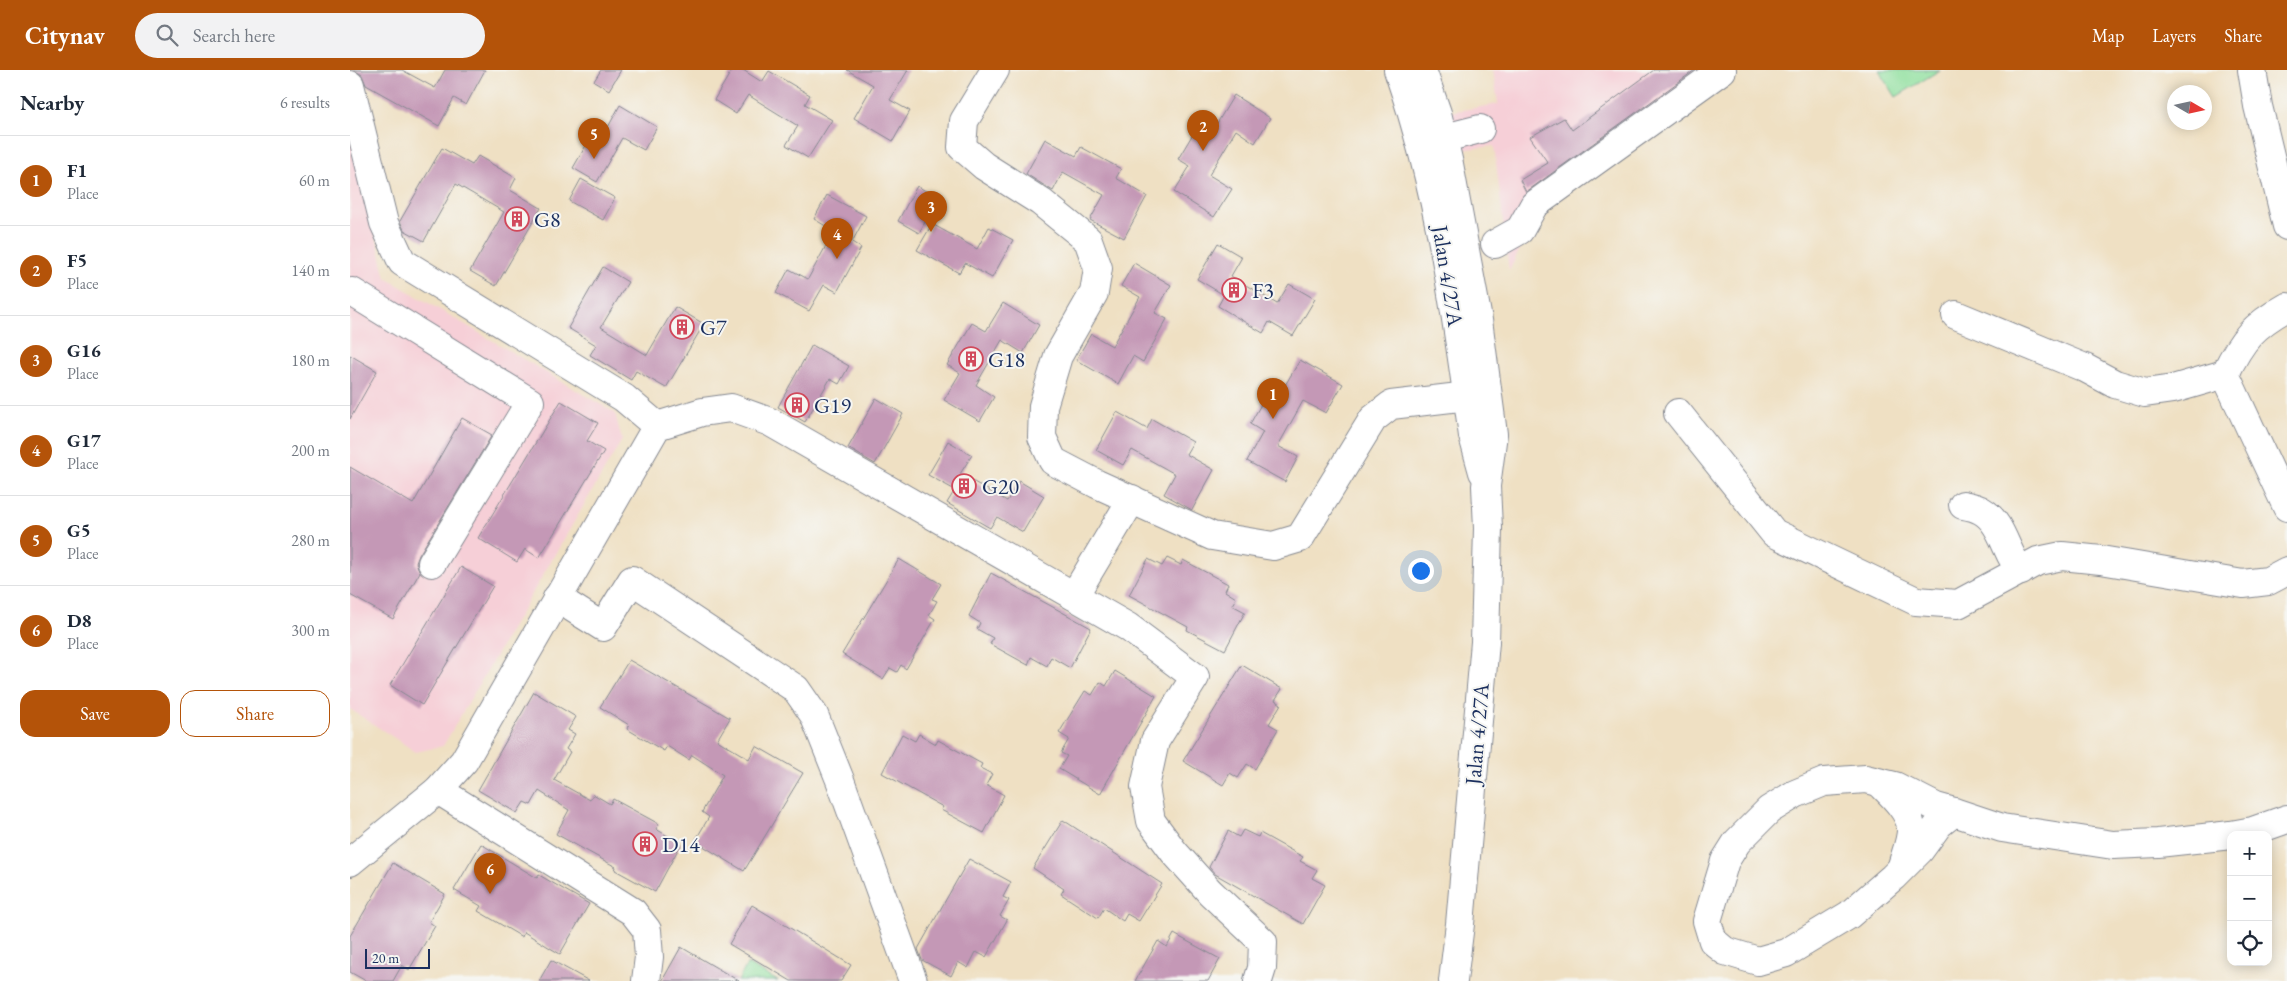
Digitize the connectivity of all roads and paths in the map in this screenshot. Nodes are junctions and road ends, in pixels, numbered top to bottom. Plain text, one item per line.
1 (994, 70) edge
2 (1398, 70) edge
3 (1422, 70) edge
4 (1722, 70) edge
5 (2252, 70) edge
6 (350, 85) edge
7 (1480, 129) dead end
8 (1432, 142) junction
9 (2287, 226) edge
10 (1495, 244) dead end
11 (351, 293) edge
12 (2287, 307) edge
13 (1956, 315) dead end
14 (2225, 374) junction
15 (1468, 396) junction
16 (1678, 413) dead end
17 (657, 426) junction
18 (1486, 486) junction
19 (1132, 500) junction
20 (1963, 504) dead end
21 (2287, 507) edge
22 (432, 563) dead end
23 (2021, 571) junction
24 (2287, 571) edge
25 (1074, 596) junction
26 (557, 598) junction
27 (1879, 782) junction
28 (438, 790) junction
29 (1954, 812) junction
30 (2287, 819) edge
31 (2253, 831) edge
32 (2227, 835) edge
33 (350, 862) edge
34 (1901, 869) junction
35 (646, 981) edge
36 (913, 981) edge
37 (1258, 981) edge
38 (1454, 981) edge

1 - 19 street
2 - 8 street, Jalan 4/27A
3 - 8 street, Jalan 4/27A
4 - 10 street
5 - 9 street
6 - 17 street
7 - 8 street
8 - 15 street, Jalan 4/27A
8 - 18 street, Jalan 4/27A
11 - 22 street
12 - 14 street
13 - 14 street
14 - 21 street
15 - 18 street, Jalan 4/27A
15 - 19 street
16 - 23 street
17 - 25 street
17 - 26 street
18 - 38 street, Jalan 4/27A
19 - 25 street
20 - 23 street
23 - 24 street
25 - 37 street
26 - 28 street
26 - 36 street
27 - 29 street
27 - 34 street
27 - 34 street
28 - 33 street
28 - 35 street
29 - 32 street
29 - 34 street
30 - 31 street

